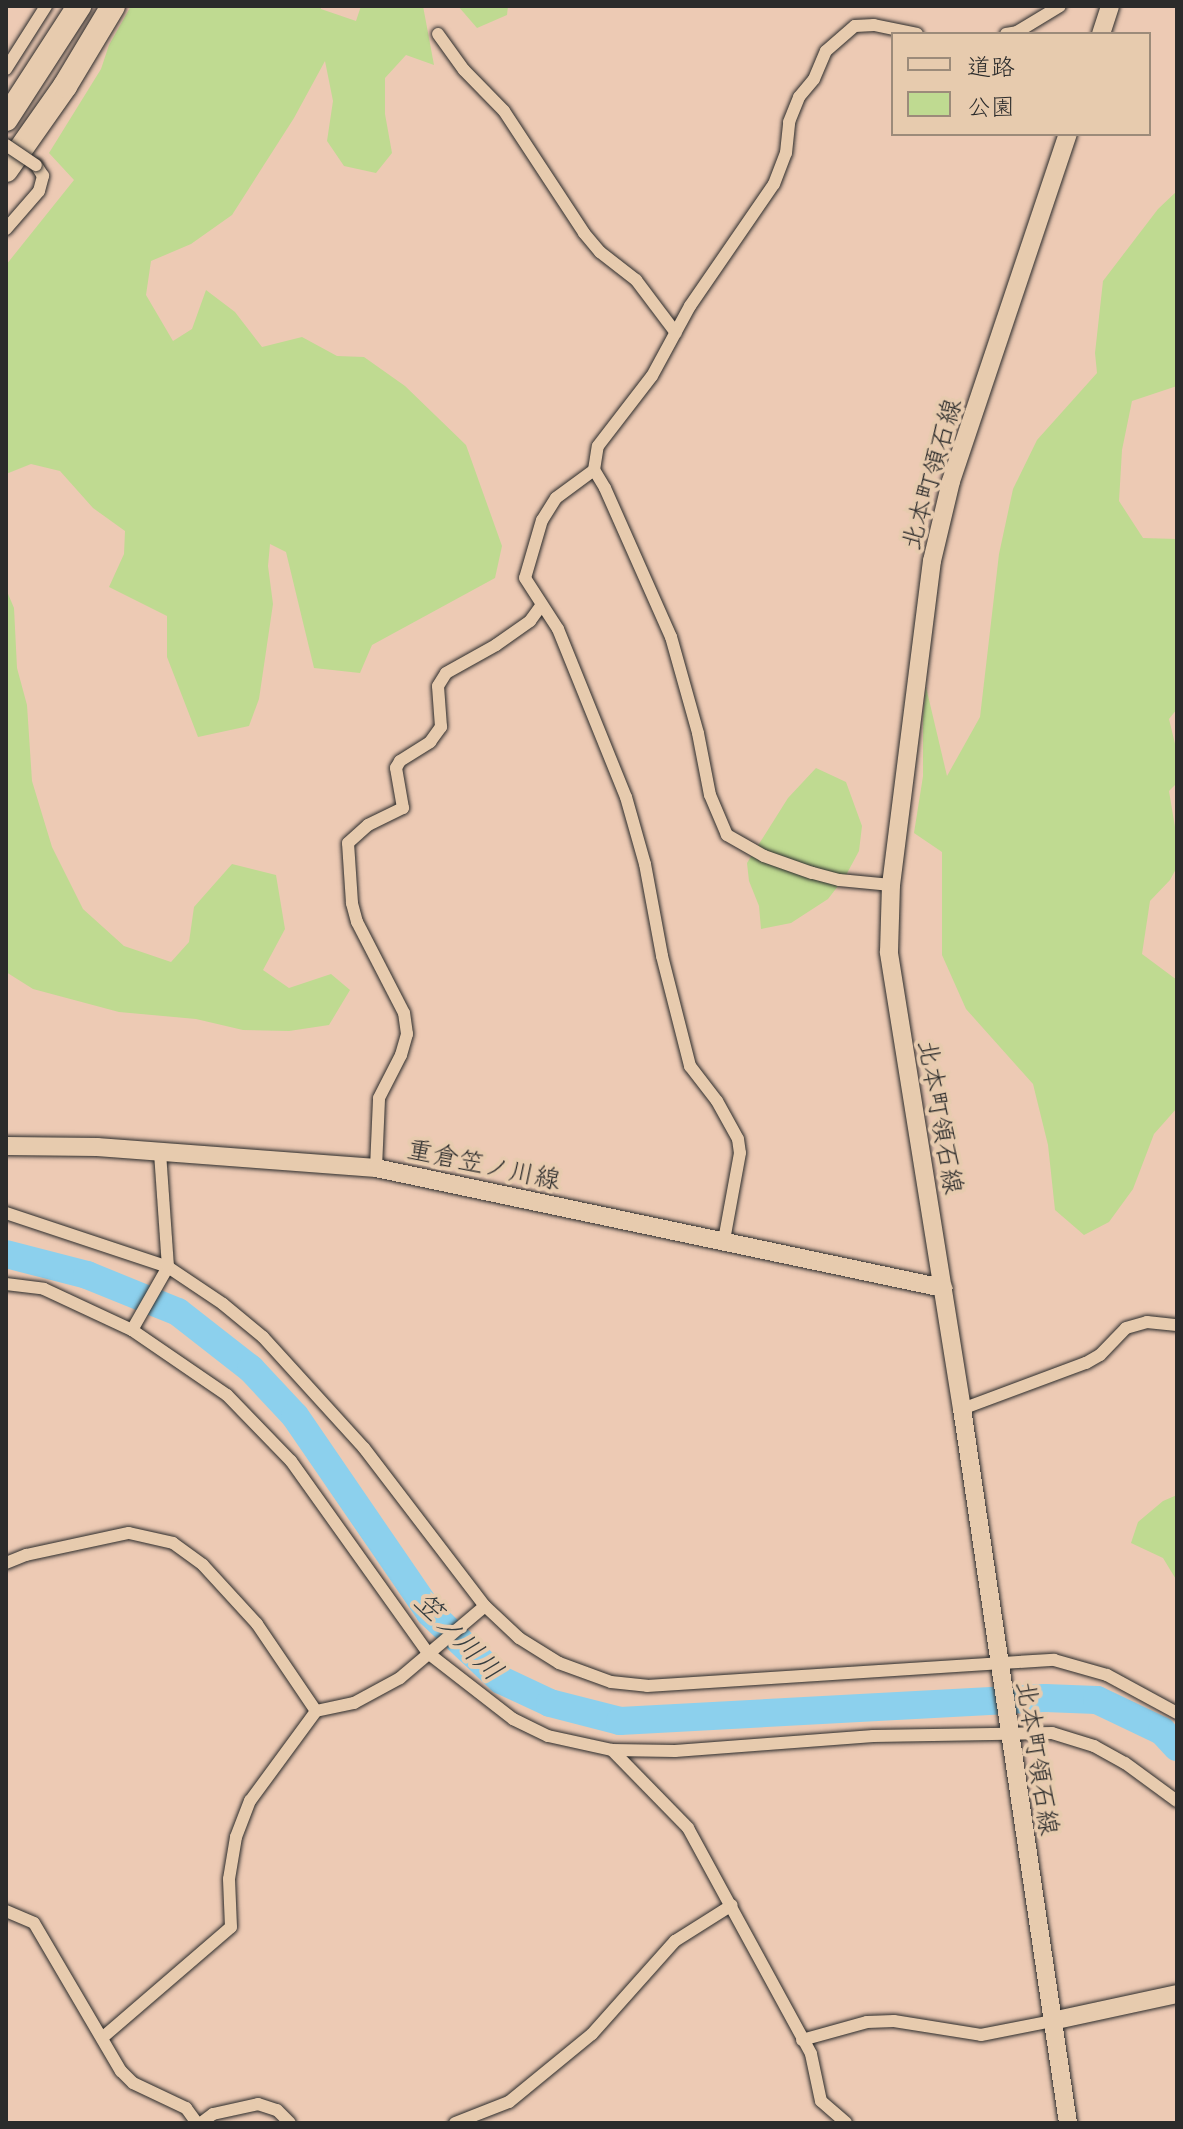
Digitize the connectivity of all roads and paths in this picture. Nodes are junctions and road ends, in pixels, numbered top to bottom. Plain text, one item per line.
1 (46, 6) edge
2 (79, 6) edge
3 (113, 6) edge
4 (1060, 6) edge
5 (1110, 6) edge
6 (907, 32) edge
7 (1017, 32) edge
8 (1102, 32) edge
9 (438, 34) dead end
10 (6, 69) edge
11 (6, 119) edge
12 (1067, 136) edge
13 (6, 145) edge
14 (6, 170) edge
15 (6, 229) edge
16 (676, 333) junction
17 (594, 470) junction
18 (540, 607) junction
19 (891, 885) junction
20 (6, 1146) edge
21 (160, 1154) junction
22 (376, 1168) junction
23 (6, 1213) edge
24 (724, 1240) junction
25 (166, 1270) junction
26 (6, 1284) edge
27 (943, 1288) junction
28 (1177, 1325) edge
29 (134, 1328) junction
30 (962, 1409) junction
31 (6, 1563) edge
32 (482, 1608) junction
33 (428, 1653) junction
34 (997, 1663) junction
35 (316, 1711) junction
36 (1177, 1713) edge
37 (1008, 1729) junction
38 (612, 1750) junction
39 (1177, 1801) edge
40 (732, 1905) junction
41 (6, 1911) edge
42 (1177, 1994) edge
43 (1052, 2021) junction
44 (102, 2038) junction
45 (802, 2040) junction
46 (199, 2123) edge
47 (290, 2123) edge
48 (455, 2123) edge
49 (846, 2123) edge
50 (1068, 2123) edge

1 - 10 street
2 - 11 highway
3 - 14 highway
4 - 7 street
5 - 8 main road
6 - 16 street
9 - 16 street
12 - 19 main road, 北本町領石線
13 - 15 street, bridge
16 - 17 street
17 - 18 street
17 - 19 street
18 - 22 street
18 - 24 street
19 - 27 main road, 北本町領石線
20 - 21 main road, 重倉笠ノ川線
21 - 22 main road, 重倉笠ノ川線
21 - 25 street
22 - 24 main road, 重倉笠ノ川線
23 - 25 street
24 - 27 main road, 重倉笠ノ川線
25 - 29 street
25 - 32 street
26 - 29 street
27 - 30 main road, 北本町領石線
28 - 30 street
29 - 33 street
30 - 34 main road, 北本町領石線
31 - 35 street
32 - 33 street
32 - 34 street
33 - 35 street
33 - 38 street
34 - 36 street
34 - 37 main road, 北本町領石線
35 - 44 street
37 - 38 street
37 - 39 street
37 - 43 main road, 北本町領石線
38 - 40 street
40 - 45 street
40 - 48 street
41 - 44 street
42 - 43 main road
43 - 45 street
43 - 50 main road, 北本町領石線
44 - 46 street
45 - 49 street
46 - 47 street

